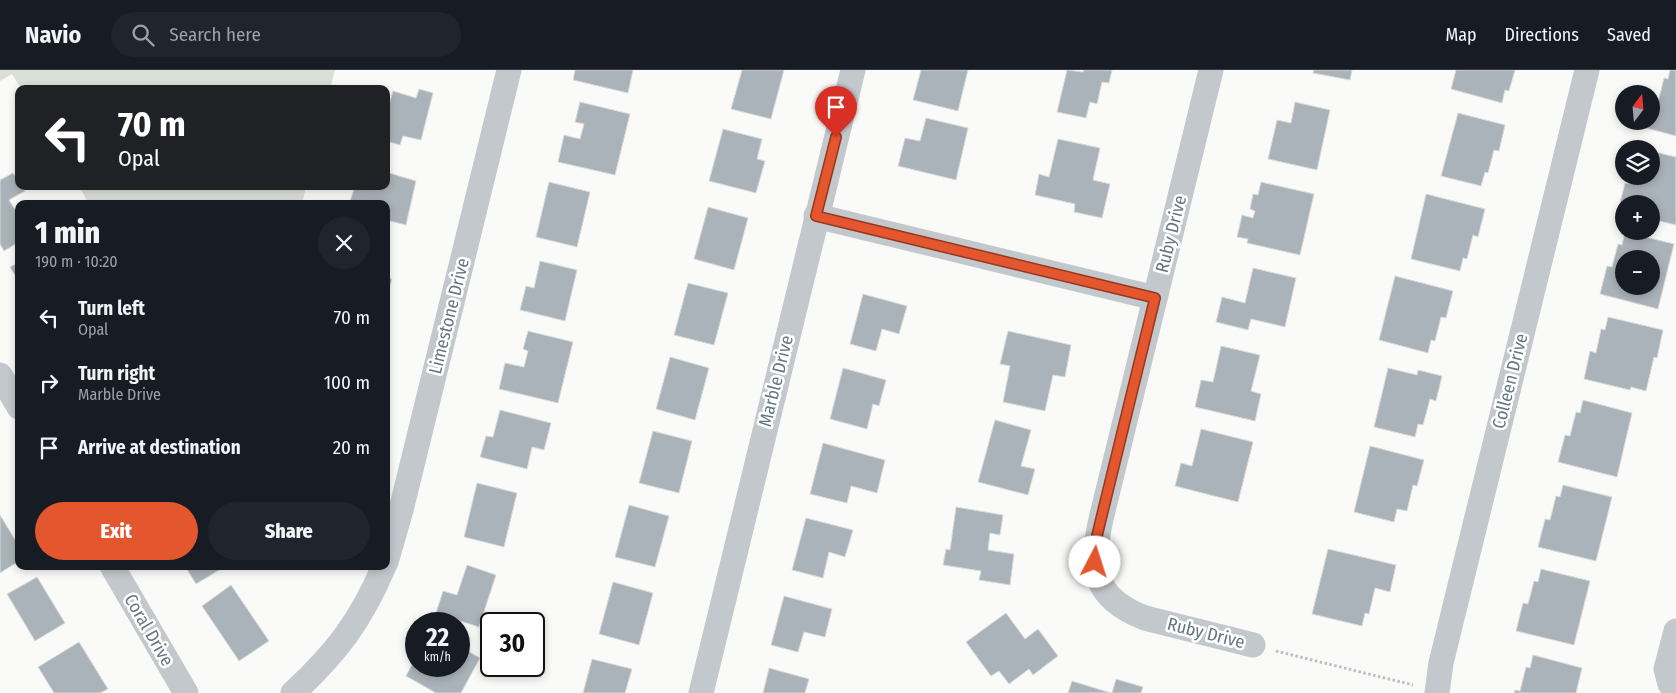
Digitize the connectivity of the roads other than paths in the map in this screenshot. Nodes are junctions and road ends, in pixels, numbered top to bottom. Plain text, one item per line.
1 (509, 70) edge
2 (853, 70) edge
3 (1211, 70) edge
4 (1587, 70) edge
5 (816, 216) junction
6 (1155, 298) junction
7 (0, 375) edge
8 (15, 400) edge
9 (390, 549) edge
10 (114, 570) edge
11 (382, 570) edge
12 (1676, 631) edge
13 (1253, 645) road end
14 (1676, 687) edge
15 (1429, 690) edge
16 (186, 693) edge
17 (293, 693) edge
18 (701, 693) edge

1 - 9 street, Limestone Drive
2 - 5 street, Marble Drive
3 - 6 street, Ruby Drive
4 - 15 street, Colleen Drive
5 - 6 street
5 - 18 street, Marble Drive
6 - 13 street, Ruby Drive
7 - 8 street
10 - 16 street, Coral Drive
11 - 17 street
12 - 14 street

